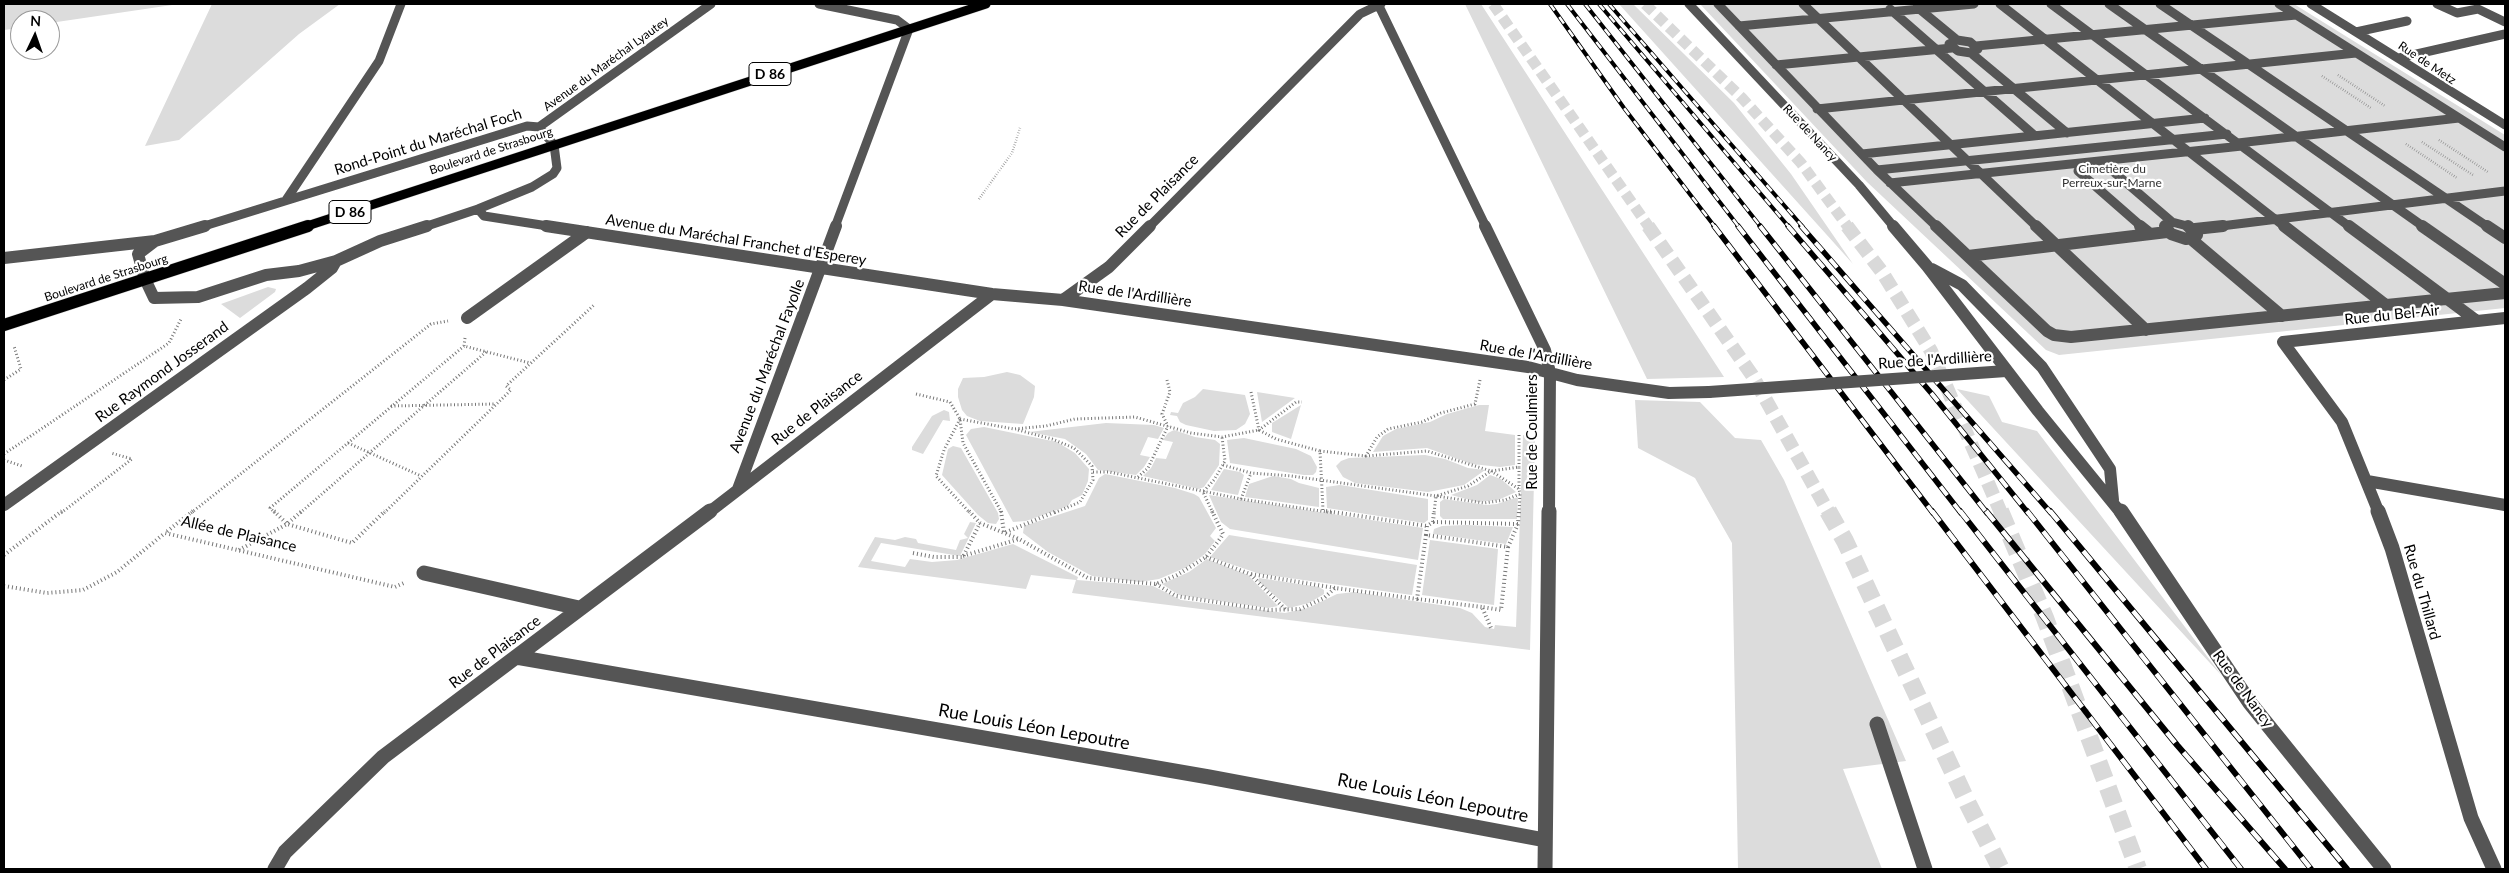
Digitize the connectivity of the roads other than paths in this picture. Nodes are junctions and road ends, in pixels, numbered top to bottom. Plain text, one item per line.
1 (401, 4) edge
2 (711, 4) edge
3 (819, 4) edge
4 (986, 4) edge
5 (1379, 4) edge
6 (1689, 4) edge
7 (1718, 4) edge
8 (1803, 4) edge
9 (1884, 4) edge
10 (1974, 4) edge
11 (2000, 4) edge
12 (2051, 4) edge
13 (2109, 4) edge
14 (2160, 4) edge
15 (2279, 4) edge
16 (2311, 4) edge
17 (2438, 4) edge
18 (1916, 6) edge
19 (1892, 12) junction
20 (2296, 14) junction
21 (1819, 19) junction
22 (2407, 21) dead end
23 (2505, 22) edge
24 (2191, 25) junction
25 (1739, 26) junction
26 (909, 29) junction
27 (2145, 30) junction
28 (2356, 32) junction
29 (2092, 34) junction
30 (2505, 34) edge
31 (2045, 39) junction
32 (1954, 44) junction
33 (1974, 49) junction
34 (1937, 50) junction
35 (2356, 53) junction
36 (1860, 57) junction
37 (2399, 58) junction
38 (2249, 64) junction
39 (1776, 65) junction
40 (2201, 69) junction
41 (2146, 74) junction
42 (2098, 80) junction
43 (2014, 88) junction
44 (1985, 92) junction
45 (1904, 100) junction
46 (1818, 109) junction
47 (2205, 118) junction
48 (2459, 118) junction
49 (2153, 124) junction
50 (2505, 125) edge
51 (539, 127) junction
52 (2347, 131) junction
53 (2067, 133) junction
54 (2227, 134) junction
55 (2035, 136) junction
56 (2297, 136) junction
57 (2174, 140) junction
58 (554, 144) junction
59 (2240, 144) junction
60 (1952, 145) junction
61 (2505, 147) edge
62 (2189, 151) junction
63 (1862, 154) junction
64 (2178, 160) dead end
65 (1968, 161) junction
66 (2108, 167) junction
67 (1877, 170) junction
68 (1982, 174) junction
69 (1890, 183) junction
70 (2502, 191) edge
71 (2446, 198) junction
72 (286, 200) junction
73 (2393, 205) junction
74 (478, 209) junction
75 (2332, 212) junction
76 (2276, 219) junction
77 (2170, 227) junction
78 (587, 232) junction
79 (2150, 234) junction
80 (2193, 234) junction
81 (2505, 238) edge
82 (154, 241) junction
83 (2056, 244) junction
84 (1968, 256) junction
85 (4, 258) edge
86 (336, 261) junction
87 (1927, 266) junction
88 (822, 268) junction
89 (145, 279) junction
90 (2505, 284) edge
91 (2505, 293) edge
92 (992, 294) junction
93 (2447, 298) junction
94 (1063, 300) junction
95 (2387, 306) junction
96 (2282, 316) junction
97 (466, 318) road end
98 (2505, 318) edge
99 (2477, 321) junction
100 (4, 325) edge
101 (2146, 330) junction
102 (2283, 342) joint
103 (2006, 371) junction
104 (1550, 373) junction
105 (2367, 481) junction
106 (738, 490) junction
107 (2113, 500) junction
108 (4, 505) edge
109 (2505, 505) edge
110 (424, 573) road end
111 (579, 608) junction
112 (516, 657) junction
113 (1878, 724) dead end
114 (1545, 840) junction
115 (275, 869) edge
116 (1544, 869) edge
117 (1925, 869) edge
118 (2384, 869) edge
119 (2494, 869) edge

1 - 72 street
2 - 51 street, Avenue du Maréchal Lyautey
3 - 26 street
4 - 26 main road, Boulevard de Strasbourg / D 86
5 - 94 street, Rue de Plaisance
5 - 104 street, Rue de Coulmiers
6 - 87 street, Rue de Nancy
7 - 25 street
8 - 21 street
9 - 19 street
10 - 18 street
11 - 31 street
12 - 29 street
13 - 27 street
14 - 24 street
15 - 20 street
16 - 28 street, Rue de Metz
17 - 23 street
18 - 19 street
18 - 32 street
19 - 21 street
19 - 34 street
20 - 24 street
20 - 35 street
21 - 25 street
21 - 36 street
22 - 28 street
24 - 27 street
24 - 38 street
25 - 39 street
26 - 58 main road, Boulevard de Strasbourg / D 86
26 - 88 street, Avenue du Maréchal Fayolle
27 - 29 street
27 - 40 street
28 - 37 street, Rue de Metz
29 - 31 street
29 - 41 street
30 - 37 street
31 - 33 street
31 - 42 street
32 - 33 street
32 - 34 street
33 - 43 street
34 - 36 street
34 - 44 street
35 - 38 street
35 - 48 street
36 - 39 street
36 - 45 street
37 - 50 street, Rue de Metz
38 - 40 street
38 - 52 street
39 - 46 street
40 - 41 street
40 - 56 street
41 - 42 street
41 - 47 street
42 - 43 street
42 - 49 street
43 - 44 street
43 - 53 street
44 - 45 street
44 - 55 street
45 - 46 street
45 - 60 street
46 - 63 street
47 - 49 street
47 - 54 street
48 - 52 street
48 - 61 street
49 - 53 street
49 - 57 street
51 - 58 street, Rond-Point du Maréchal Foch
51 - 72 street, Rond-Point du Maréchal Foch
52 - 56 street
52 - 71 street
53 - 55 street
54 - 57 street
54 - 59 street
55 - 60 street
56 - 59 street
56 - 73 street
57 - 62 street
57 - 65 street
58 - 74 street
58 - 89 main road, Boulevard de Strasbourg / D 86
59 - 62 street
59 - 75 street
60 - 63 street
60 - 65 street
62 - 68 street
62 - 76 street
63 - 67 street
64 - 66 street
65 - 67 street
65 - 68 street
66 - 77 street
66 - 79 street
67 - 69 street
68 - 69 street
68 - 83 street
69 - 84 street
70 - 71 street
71 - 73 street
71 - 81 street
72 - 82 street, Rond-Point du Maréchal Foch
73 - 75 street
73 - 90 street
74 - 78 street, Avenue du Maréchal Franchet d'Esperey
74 - 86 street
75 - 76 street
75 - 93 street
76 - 80 street
76 - 95 street
77 - 79 street
77 - 80 street
78 - 88 street, Avenue du Maréchal Franchet d'Esperey
78 - 97 street
79 - 83 street
80 - 96 street
82 - 85 street, Rond-Point du Maréchal Foch
82 - 89 street
83 - 84 street
83 - 101 street
84 - 101 street
86 - 89 street
86 - 108 street, Rue Raymond Josserand
87 - 103 street, Rue de Nancy
87 - 107 street, Rue de Nancy
88 - 92 street, Avenue du Maréchal Franchet d'Esperey
88 - 106 street, Avenue du Maréchal Fayolle
89 - 100 main road, Boulevard de Strasbourg / D 86
91 - 93 street
92 - 94 street
92 - 106 street, Rue de Plaisance
93 - 95 street
93 - 99 street
94 - 104 street, Rue de l'Ardillière
95 - 96 street
96 - 101 street
98 - 99 street, Rue du Bel-Air
99 - 102 street, Rue du Bel-Air
102 - 105 street, Rue du Thillard
103 - 104 street, Rue de l'Ardillière, bridge
103 - 107 street, Rue de Nancy
104 - 114 street, Rue de Coulmiers
105 - 109 street
105 - 119 street, Rue du Thillard
106 - 111 street, Rue de Plaisance
107 - 118 street, Rue de Nancy
110 - 111 street
111 - 112 street, Rue de Plaisance
112 - 114 street, Rue Louis Léon Lepoutre
112 - 115 street, Rue de Plaisance
113 - 117 street
114 - 116 street, Rue de Coulmiers

